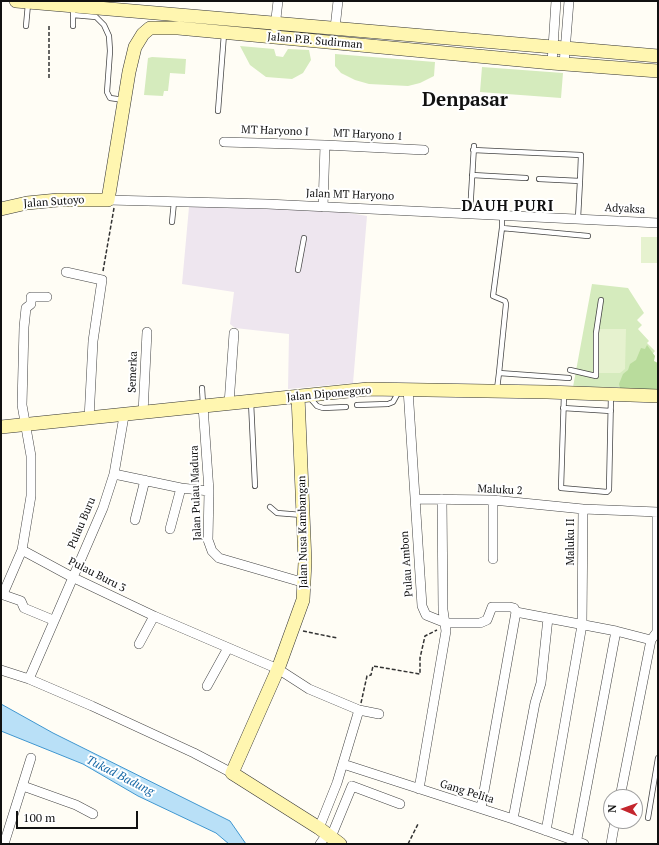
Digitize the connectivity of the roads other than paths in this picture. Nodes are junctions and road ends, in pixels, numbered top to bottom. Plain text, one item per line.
1 (278, 1) edge
2 (338, 1) edge
3 (556, 1) edge
4 (569, 1) edge
5 (29, 2) edge
6 (73, 11) junction
7 (275, 24) junction
8 (26, 26) dead end
9 (73, 26) dead end
10 (335, 28) junction
11 (224, 32) junction
12 (274, 37) junction
13 (559, 47) junction
14 (658, 56) edge
15 (558, 64) junction
16 (658, 71) edge
17 (124, 100) junction
18 (218, 111) dead end
19 (224, 142) dead end
20 (324, 145) junction
21 (424, 150) dead end
22 (472, 175) junction
23 (526, 178) dead end
24 (539, 179) dead end
25 (580, 182) junction
26 (112, 200) junction
27 (174, 202) junction
28 (323, 206) junction
29 (1, 209) edge
30 (470, 213) junction
31 (502, 215) junction
32 (578, 218) junction
33 (590, 219) joint
34 (172, 222) dead end
35 (658, 223) edge
36 (502, 228) junction
37 (588, 236) dead end
38 (304, 238) dead end
39 (298, 270) dead end
40 (66, 272) dead end
41 (47, 297) dead end
42 (601, 300) dead end
43 (147, 332) dead end
44 (234, 333) dead end
45 (570, 370) dead end
46 (499, 373) junction
47 (569, 378) dead end
48 (202, 388) dead end
49 (404, 389) junction
50 (497, 391) junction
51 (564, 392) junction
52 (611, 394) junction
53 (303, 396) junction
54 (658, 396) edge
55 (250, 402) junction
56 (229, 404) junction
57 (357, 405) dead end
58 (203, 406) junction
59 (346, 407) dead end
60 (563, 408) junction
61 (611, 411) junction
62 (143, 413) junction
63 (124, 416) junction
64 (89, 419) junction
65 (24, 425) junction
66 (1, 427) edge
67 (114, 474) junction
68 (145, 480) junction
69 (255, 486) dead end
70 (181, 488) junction
71 (209, 491) junction
72 (415, 499) junction
73 (442, 499) junction
74 (493, 500) junction
75 (270, 507) dead end
76 (583, 509) junction
77 (657, 512) edge
78 (304, 516) junction
79 (135, 520) dead end
80 (170, 529) dead end
81 (22, 550) junction
82 (493, 559) dead end
83 (72, 577) junction
84 (305, 583) junction
85 (2, 594) edge
86 (516, 612) junction
87 (154, 616) junction
88 (548, 618) junction
89 (53, 620) junction
90 (582, 625) junction
91 (446, 627) junction
92 (616, 631) junction
93 (657, 632) edge
94 (651, 640) junction
95 (139, 644) dead end
96 (228, 648) junction
97 (278, 669) junction
98 (1, 670) edge
99 (29, 679) junction
100 (207, 686) dead end
101 (359, 710) junction
102 (379, 714) dead end
103 (31, 758) dead end
104 (658, 758) edge
105 (343, 764) junction
106 (232, 773) junction
107 (23, 786) junction
108 (419, 789) junction
109 (622, 789) edge
110 (400, 804) dead end
111 (480, 808) junction
112 (93, 814) dead end
113 (648, 818) dead end
114 (513, 819) junction
115 (613, 829) edge
116 (546, 831) junction
117 (327, 838) edge
118 (579, 843) edge
119 (4, 844) edge
120 (610, 844) edge

1 - 7 street
2 - 10 street
3 - 13 street
4 - 13 street
5 - 6 main road, Jalan P.B. Sudirman
5 - 8 lane
6 - 7 main road, Jalan P.B. Sudirman
6 - 9 lane
6 - 17 lane
7 - 10 main road, Jalan P.B. Sudirman
7 - 12 street
10 - 13 main road, Jalan P.B. Sudirman
11 - 12 main road, Jalan P.B. Sudirman
11 - 17 main road, Jalan P.B. Sudirman
11 - 18 lane
12 - 15 main road, Jalan P.B. Sudirman
13 - 14 main road, Jalan P.B. Sudirman
13 - 15 street
15 - 16 main road, Jalan P.B. Sudirman
17 - 26 main road, Jalan P.B. Sudirman
19 - 20 street, MT Haryono I
20 - 21 street, MT Haryono 1
20 - 28 street, MT Haryono 1
22 - 23 lane
22 - 25 lane
22 - 30 lane
24 - 25 lane
25 - 32 lane
26 - 27 street, Jalan MT Haryono
26 - 29 main road, Jalan Sutoyo
27 - 28 street, Jalan MT Haryono
27 - 34 lane
28 - 30 street, Jalan MT Haryono
30 - 31 street, Jalan MT Haryono
31 - 32 street, Jalan MT Haryono
31 - 36 lane
32 - 33 street, Jalan MT Haryono
33 - 35 street, Adyaksa
36 - 37 lane
36 - 46 lane
38 - 39 lane
40 - 64 street
41 - 65 street
42 - 45 lane
43 - 62 street, Semerka
44 - 56 street
46 - 47 lane
46 - 50 lane
48 - 58 lane
49 - 50 main road, Jalan Diponegoro
49 - 53 main road, Jalan Diponegoro
49 - 57 lane
49 - 72 street, Pulau Ambon
50 - 51 main road, Jalan Diponegoro
51 - 52 main road, Jalan Diponegoro
51 - 60 lane
52 - 54 main road, Jalan Diponegoro
52 - 61 lane
53 - 55 main road, Jalan Diponegoro
53 - 59 lane
53 - 78 main road, Jalan Nusa Kambangan
55 - 56 main road, Jalan Diponegoro
55 - 69 lane
56 - 58 main road, Jalan Diponegoro
58 - 62 main road, Jalan Diponegoro
58 - 71 street, Jalan Pulau Madura
60 - 61 lane
60 - 61 lane
62 - 63 main road, Jalan Diponegoro
63 - 64 main road, Jalan Diponegoro
63 - 67 street, Pulau Buru
64 - 65 main road, Jalan Diponegoro
65 - 66 main road, Jalan Diponegoro
65 - 81 street
67 - 68 street
67 - 83 street, Pulau Buru
68 - 70 street
68 - 79 street
70 - 71 street
70 - 80 street
71 - 84 street, Jalan Pulau Madura
72 - 73 street, Maluku 2
72 - 91 street, Pulau Ambon
73 - 74 street, Maluku 2
73 - 91 street
74 - 76 street, Maluku 2
74 - 82 street
75 - 78 lane
76 - 77 street, Maluku II
76 - 90 street, Maluku II
77 - 93 street
78 - 84 main road, Jalan Nusa Kambangan
81 - 83 street, Pulau Buru 3
81 - 85 street
83 - 87 street, Pulau Buru 3
83 - 89 street, Pulau Buru
84 - 97 main road, Jalan Nusa Kambangan
85 - 89 street
86 - 88 street, Pulau Ambon
86 - 91 street, Pulau Ambon
86 - 111 street
87 - 95 street
87 - 96 street, Pulau Buru 3
88 - 90 street, Pulau Ambon
88 - 114 street
89 - 99 street, Pulau Buru
90 - 92 street, Pulau Ambon
90 - 116 street, Maluku II
91 - 108 street
92 - 94 street, Pulau Ambon
92 - 118 street
93 - 94 street
94 - 109 street
96 - 97 street, Pulau Buru 3
96 - 100 street
97 - 101 street, Pulau Buru 3
97 - 106 main road, Jalan Nusa Kambangan
98 - 99 street
99 - 106 street
101 - 102 street, Pulau Buru 3
101 - 105 street
103 - 107 street
104 - 113 lane
105 - 108 street, Gang Pelita
105 - 117 street
106 - 117 main road
107 - 112 street
107 - 119 street
108 - 111 street, Gang Pelita
110 - 117 street
111 - 114 street, Gang Pelita
114 - 116 street, Gang Pelita
115 - 120 street
116 - 118 street, Gang Pelita

